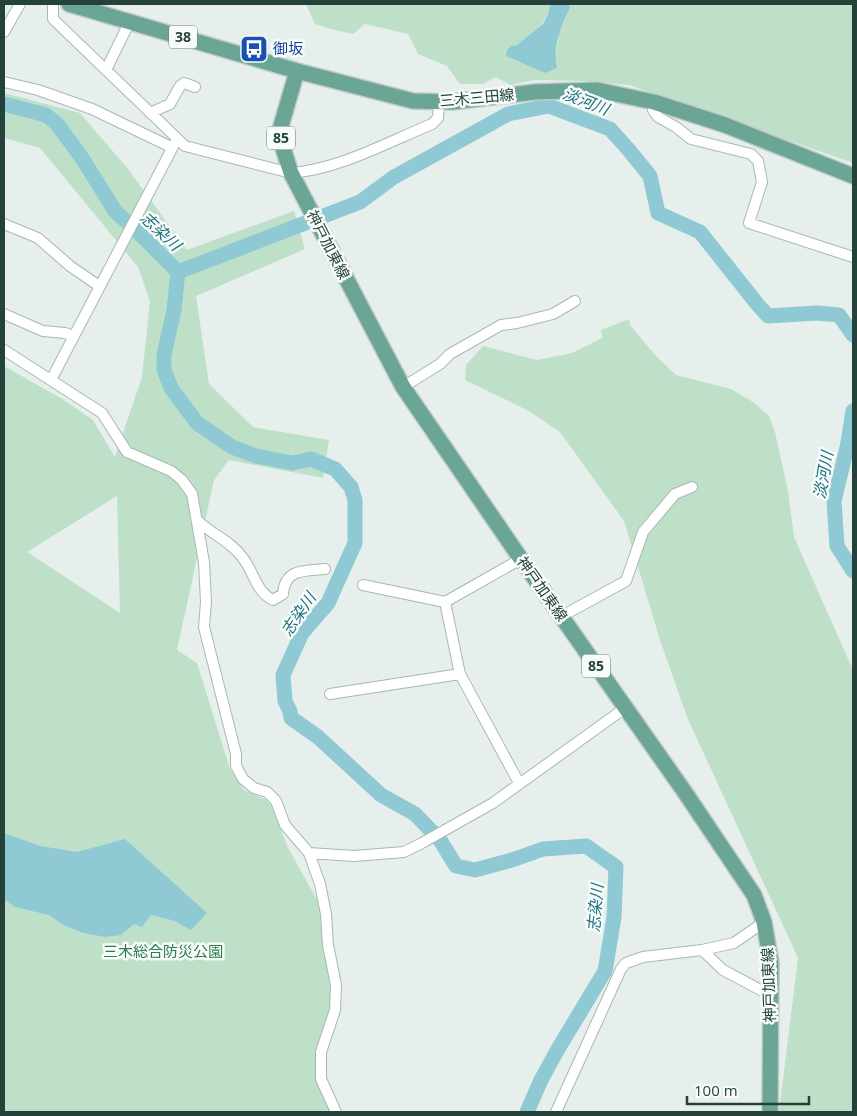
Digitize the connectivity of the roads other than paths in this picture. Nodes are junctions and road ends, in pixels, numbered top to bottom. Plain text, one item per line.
1 (20, 4) edge
2 (53, 4) edge
3 (70, 4) edge
4 (130, 21) junction
5 (4, 32) edge
6 (106, 70) junction
7 (297, 71) junction
8 (4, 82) edge
9 (195, 87) dead end
10 (439, 102) junction
11 (654, 102) junction
12 (150, 113) junction
13 (174, 143) junction
14 (291, 173) junction
15 (853, 176) edge
16 (4, 224) edge
17 (853, 257) edge
18 (99, 286) junction
19 (575, 301) dead end
20 (4, 314) edge
21 (73, 336) junction
22 (4, 350) edge
23 (51, 380) junction
24 (403, 387) junction
25 (692, 487) dead end
26 (197, 520) junction
27 (521, 559) junction
28 (325, 569) dead end
29 (363, 585) dead end
30 (445, 602) junction
31 (562, 616) junction
32 (460, 674) junction
33 (330, 694) dead end
34 (625, 708) junction
35 (519, 783) junction
36 (309, 853) junction
37 (764, 922) junction
38 (702, 950) junction
39 (770, 995) junction
40 (336, 1112) edge
41 (556, 1112) edge
42 (770, 1112) edge

1 - 5 street
2 - 6 street
3 - 4 main road, 三木三田線 / 38
4 - 6 street
4 - 7 main road, 三木三田線 / 38
6 - 12 street
7 - 10 main road, 三木三田線 / 38
7 - 14 main road, 神戸加東線 / 85
8 - 13 street
9 - 12 street
10 - 11 main road, 三木三田線 / 38
10 - 14 street
11 - 15 main road, 三木三田線 / 38
11 - 17 street
12 - 13 street
13 - 14 street
13 - 18 street
14 - 24 main road, 神戸加東線 / 85
16 - 18 street
18 - 21 street
19 - 24 street
20 - 21 street
21 - 23 street
22 - 23 street
23 - 26 street
24 - 27 main road, 神戸加東線 / 85
25 - 31 street
26 - 28 street
26 - 36 street
27 - 30 street
27 - 31 main road, 神戸加東線 / 85
29 - 30 street
30 - 32 street
31 - 34 main road, 神戸加東線 / 85
32 - 33 street
32 - 35 street
34 - 35 street
34 - 37 main road, 神戸加東線 / 85
35 - 36 street
36 - 40 street
37 - 38 street
37 - 39 main road, 神戸加東線 / 85
38 - 39 street
38 - 41 street
39 - 42 main road, 神戸加東線 / 85

